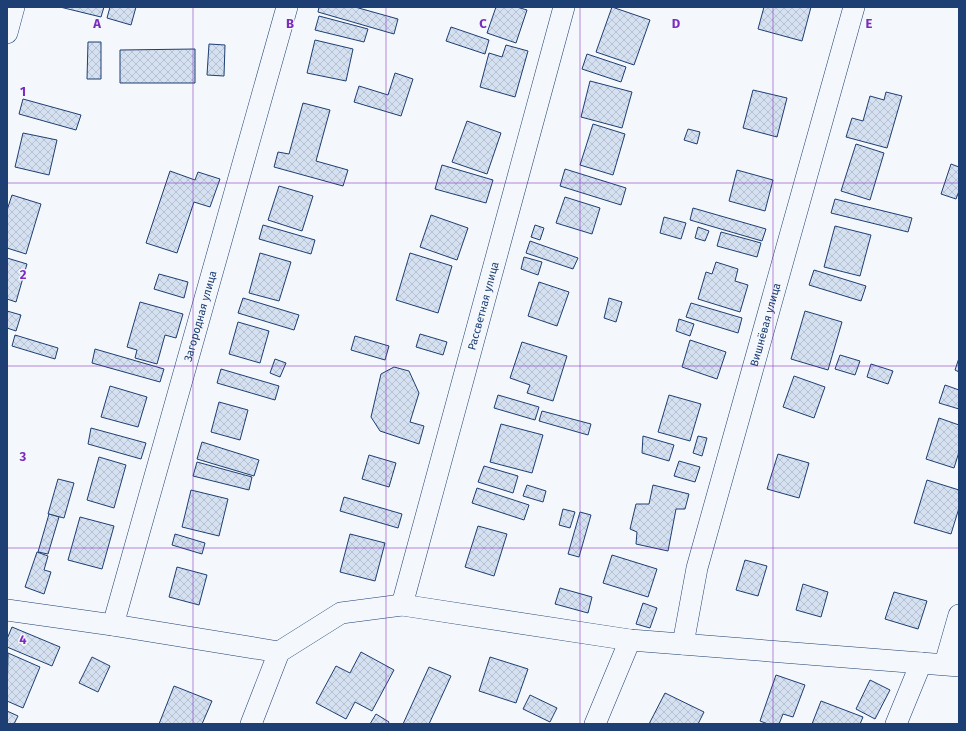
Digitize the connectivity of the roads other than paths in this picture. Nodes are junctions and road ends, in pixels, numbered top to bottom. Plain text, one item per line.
1 (14, 7) edge
2 (287, 7) edge
3 (564, 7) edge
4 (854, 7) edge
5 (7, 33) edge
6 (402, 605) junction
7 (7, 610) edge
8 (959, 615) edge
9 (113, 625) junction
10 (630, 640) junction
11 (683, 644) junction
12 (279, 652) junction
13 (921, 663) junction
14 (952, 665) edge
15 (251, 724) edge
16 (595, 724) edge
17 (896, 724) edge

1 - 5 street
2 - 9 street, Загородная улица
3 - 6 street, Рассветная улица
4 - 11 street, Вишнёвая улица
6 - 10 street
6 - 12 street
7 - 9 street
8 - 14 street
9 - 12 street
10 - 11 street
10 - 16 street
11 - 13 street
12 - 15 street
13 - 14 street
13 - 17 street

